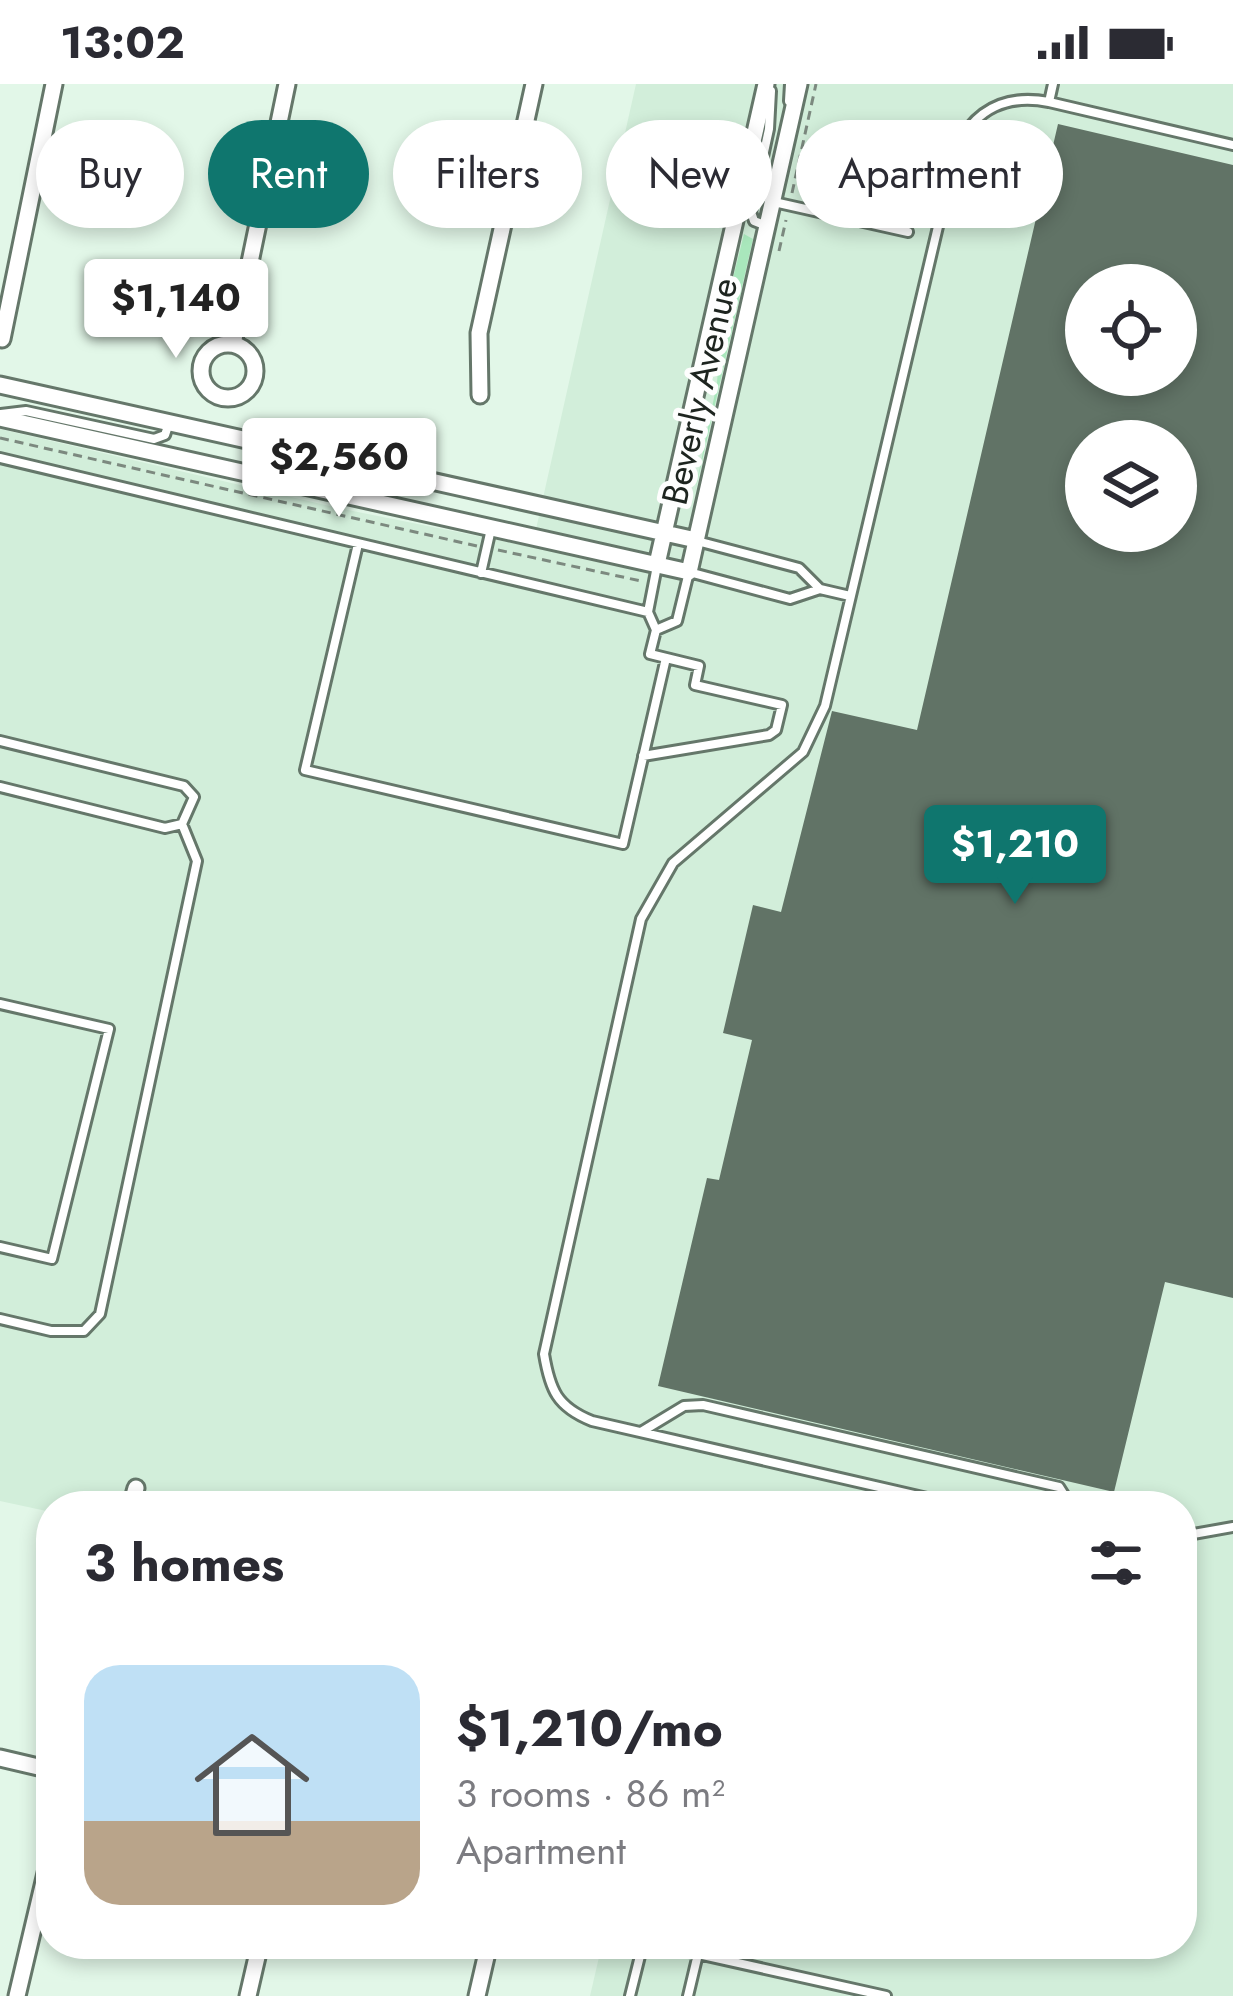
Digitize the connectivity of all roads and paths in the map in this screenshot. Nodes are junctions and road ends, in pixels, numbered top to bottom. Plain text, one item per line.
1 (54, 84) edge
2 (286, 84) edge
3 (534, 84) edge
4 (769, 84) edge
5 (795, 84) edge
6 (1053, 84) edge
7 (1049, 102) junction
8 (769, 120) edge
9 (1233, 145) edge
10 (772, 202) joint
11 (767, 228) edge
12 (908, 232) dead end
13 (2, 339) edge
14 (233, 344) dead end
15 (5, 388) edge
16 (480, 395) dead end
17 (0, 416) edge
18 (170, 423) junction
19 (0, 438) edge
20 (0, 458) edge
21 (277, 480) junction
22 (448, 485) junction
23 (491, 527) junction
24 (664, 533) junction
25 (696, 541) junction
26 (358, 544) junction
27 (486, 548) junction
28 (657, 564) junction
29 (689, 572) junction
30 (481, 573) junction
31 (654, 583) junction
32 (820, 589) junction
33 (850, 596) junction
34 (648, 613) junction
35 (656, 630) junction
36 (666, 658) junction
37 (0, 741) edge
38 (643, 756) junction
39 (0, 787) edge
40 (182, 824) junction
41 (0, 1004) edge
42 (0, 1247) edge
43 (0, 1319) edge
44 (639, 1432) junction
45 (136, 1488) dead end
46 (135, 1491) edge
47 (897, 1491) edge
48 (1062, 1491) edge
49 (1233, 1527) edge
50 (1197, 1533) edge
51 (0, 1758) edge
52 (36, 1766) edge
53 (36, 1916) edge
54 (257, 1959) edge
55 (486, 1959) edge
56 (639, 1959) edge
57 (697, 1959) edge
58 (720, 1959) edge
59 (17, 1996) edge
60 (248, 1996) edge
61 (477, 1996) edge
62 (630, 1996) edge
63 (688, 1996) edge
64 (886, 1996) edge

1 - 13 street
2 - 14 street
3 - 16 street
4 - 8 lane
4 - 24 street, Beverly Avenue
5 - 10 street, Beverly Avenue
6 - 7 lane
7 - 9 lane
7 - 33 lane
10 - 12 lane
11 - 25 street, Beverly Avenue
15 - 18 street
17 - 18 lane
17 - 21 street
18 - 22 street
19 - 27 path
20 - 26 lane
21 - 22 lane
21 - 23 street
22 - 24 street
23 - 27 lane
23 - 28 street
24 - 25 street
24 - 28 street, Beverly Avenue
25 - 29 street, Beverly Avenue
25 - 32 lane
26 - 30 lane
26 - 38 lane
27 - 30 lane
27 - 31 path
28 - 29 street
28 - 31 lane
29 - 32 lane
29 - 35 lane
30 - 34 lane
31 - 34 lane
32 - 33 lane
33 - 44 lane
34 - 35 lane
35 - 36 lane
36 - 38 lane
36 - 38 lane
37 - 40 lane
39 - 40 lane
40 - 43 lane
41 - 42 lane
44 - 47 lane
44 - 48 lane
45 - 46 street
49 - 50 lane
51 - 52 street
53 - 59 street
54 - 60 street
55 - 61 street
56 - 62 lane
57 - 63 lane
58 - 64 lane

